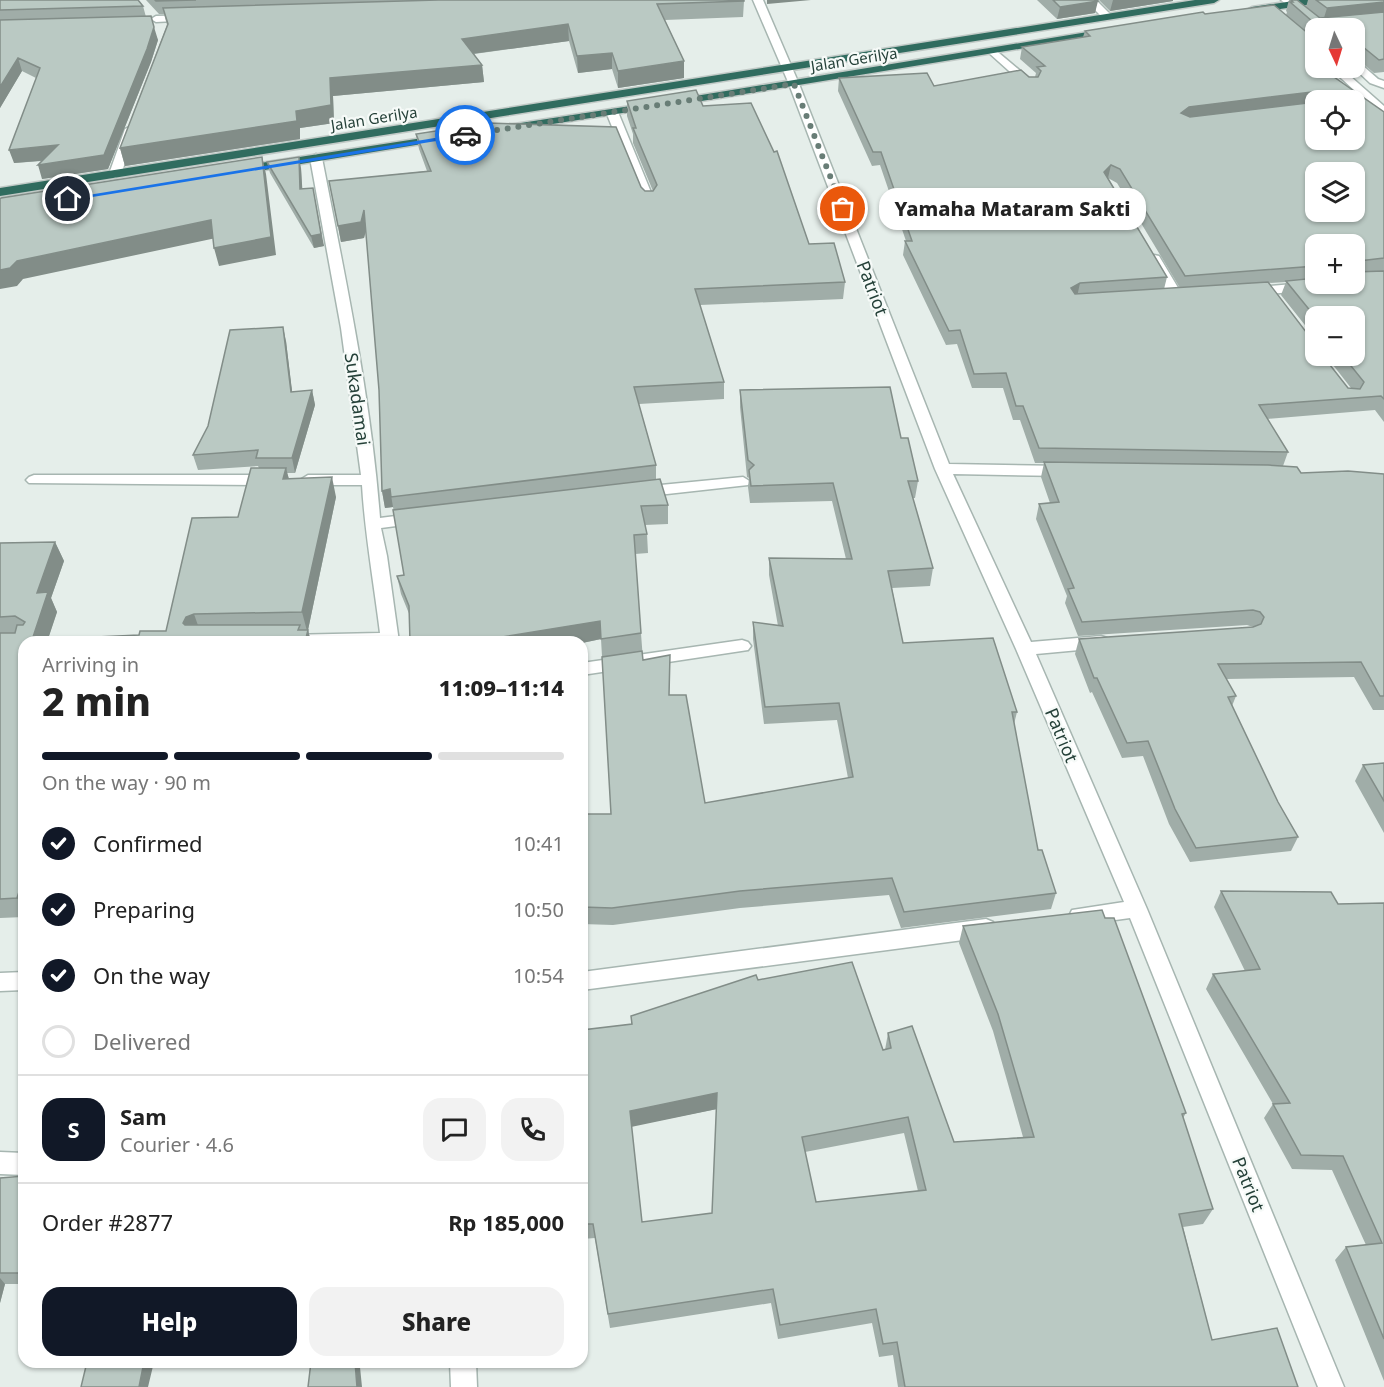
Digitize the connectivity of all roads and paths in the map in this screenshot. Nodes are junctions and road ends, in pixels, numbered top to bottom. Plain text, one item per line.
1 (1090, 0) edge
2 (1214, 0) edge
3 (1321, 0) edge
4 (755, 2) edge
5 (1289, 2) edge
6 (1236, 13) edge
7 (1107, 16) junction
8 (203, 18) edge
9 (1312, 18) edge
10 (156, 22) edge
11 (1114, 31) edge
12 (993, 51) junction
13 (1365, 72) edge
14 (790, 76) junction
15 (1346, 78) edge
16 (1384, 85) edge
17 (1032, 86) edge
18 (1373, 102) junction
19 (1365, 103) edge
20 (612, 112) junction
21 (1384, 112) edge
22 (135, 120) edge
23 (494, 130) edge
24 (458, 136) edge
25 (316, 158) junction
26 (154, 167) junction
27 (226, 172) edge
28 (115, 174) junction
29 (158, 183) edge
30 (0, 192) edge
31 (649, 202) edge
32 (1149, 250) edge
33 (1305, 287) edge
34 (1268, 290) junction
35 (1234, 292) edge
36 (1176, 296) edge
37 (1282, 308) edge
38 (943, 470) junction
39 (1085, 471) edge
40 (34, 480) dead end
41 (369, 480) junction
42 (743, 482) dead end
43 (628, 493) edge
44 (430, 517) edge
45 (372, 524) junction
46 (388, 636) edge
47 (1113, 641) edge
48 (742, 646) dead end
49 (1025, 649) junction
50 (588, 668) edge
51 (1137, 909) junction
52 (1054, 920) edge
53 (1007, 926) edge
54 (588, 980) edge
55 (18, 981) edge
56 (0, 982) edge
57 (0, 1163) edge
58 (18, 1164) edge
59 (463, 1368) edge
60 (464, 1387) edge
61 (1331, 1387) edge

1 - 7 street
2 - 7 highway, Jalan Gerilya
3 - 5 highway
4 - 14 street, Patriot
5 - 6 highway
5 - 9 street
7 - 14 highway, Jalan Gerilya
8 - 10 street
11 - 12 highway, Jalan Gerilya
12 - 14 highway, Jalan Gerilya
12 - 17 street
13 - 16 street
14 - 20 highway, Jalan Gerilya
14 - 26 highway, Jalan Gerilya
14 - 38 street, Patriot
15 - 18 street
18 - 19 street
18 - 21 street
20 - 23 highway, Jalan Gerilya
20 - 31 street
22 - 28 street
24 - 25 highway, Jalan Gerilya
25 - 27 highway, Jalan Gerilya
25 - 41 street, Sukadamai
26 - 28 highway, Jalan Gerilya
26 - 29 highway
28 - 30 highway, Jalan Gerilya
32 - 36 street
33 - 34 street
34 - 35 street
34 - 37 street
38 - 39 street
38 - 49 street, Patriot
40 - 41 street
41 - 45 street, Sukadamai
42 - 43 street
44 - 45 street
45 - 46 street, Sukadamai
47 - 49 street
48 - 50 street
49 - 51 street, Patriot
51 - 52 street
51 - 61 street, Patriot
53 - 54 street
55 - 56 street
57 - 58 street
59 - 60 street

